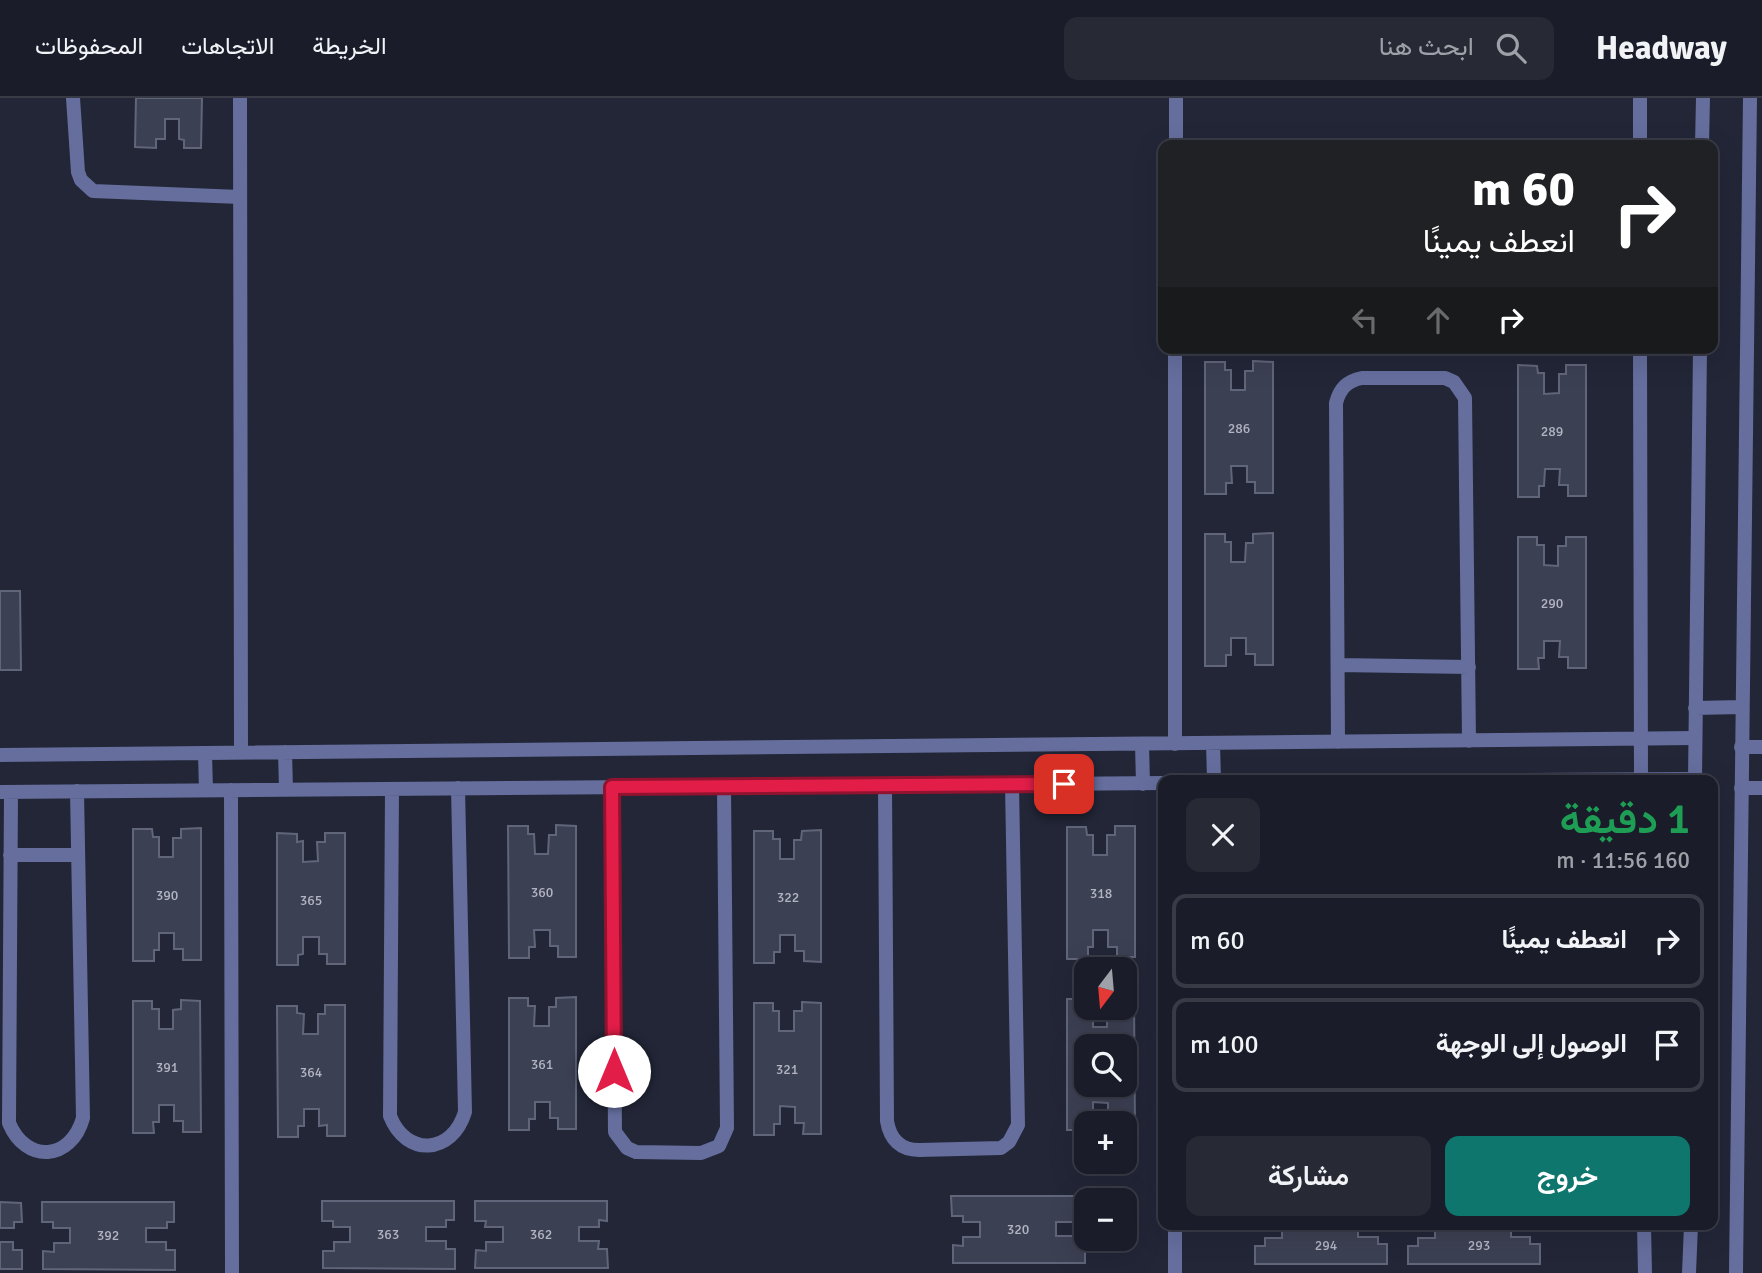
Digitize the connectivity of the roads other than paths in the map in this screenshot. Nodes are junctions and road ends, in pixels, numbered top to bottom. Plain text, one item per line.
1 (73, 98) edge
2 (240, 98) edge
3 (1176, 98) edge
4 (1640, 98) edge
5 (1703, 98) edge
6 (1750, 98) edge
7 (1176, 140) edge
8 (1640, 140) edge
9 (1702, 140) edge
10 (240, 197) junction
11 (1175, 354) edge
12 (1640, 354) edge
13 (1700, 354) edge
14 (1338, 665) junction
15 (1469, 667) junction
16 (1741, 707) junction
17 (1695, 708) junction
18 (1695, 738) junction
19 (1641, 739) junction
20 (1469, 741) junction
21 (1338, 742) junction
22 (1213, 743) junction
23 (1142, 744) junction
24 (1175, 744) junction
25 (1741, 747) junction
26 (1762, 747) edge
27 (241, 752) junction
28 (285, 752) junction
29 (205, 753) junction
30 (0, 755) edge
31 (1214, 775) edge
32 (1641, 775) edge
33 (1695, 775) edge
34 (1158, 783) edge
35 (1012, 784) junction
36 (1143, 784) junction
37 (885, 785) junction
38 (724, 786) junction
39 (612, 787) junction
40 (458, 788) junction
41 (1741, 788) junction
42 (1762, 788) edge
43 (286, 789) junction
44 (392, 789) junction
45 (206, 790) junction
46 (231, 790) junction
47 (76, 791) junction
48 (5, 792) edge
49 (10, 855) junction
50 (78, 855) junction
51 (1175, 1230) edge
52 (1644, 1230) edge
53 (1691, 1230) edge
54 (232, 1273) edge
55 (1175, 1273) edge
56 (1645, 1273) edge
57 (1689, 1273) edge
58 (1736, 1273) edge

1 - 10 street
2 - 10 street
3 - 7 street
4 - 8 street
5 - 9 street
6 - 16 street
10 - 27 street
11 - 24 street
12 - 19 street
13 - 17 street
14 - 15 street
14 - 15 street
14 - 21 street
15 - 20 street
16 - 17 street
16 - 25 street
17 - 18 street
18 - 19 street
18 - 33 street
19 - 20 street
19 - 32 street
20 - 21 street
21 - 22 street
22 - 24 street
22 - 31 street
23 - 24 street
23 - 28 street
23 - 36 street
25 - 26 street
25 - 41 street
27 - 28 street
27 - 29 street
28 - 43 street
29 - 30 street
29 - 45 street
34 - 36 street
35 - 36 street
35 - 37 street
35 - 37 street
37 - 38 street
38 - 39 street
38 - 39 street
39 - 40 street
40 - 44 street
40 - 44 street
41 - 42 street
41 - 58 street
43 - 44 street
43 - 46 street
45 - 46 street
45 - 47 street
46 - 54 street
47 - 48 street
47 - 50 street
48 - 49 street
49 - 50 street
49 - 50 street
51 - 55 street
52 - 56 street
53 - 57 street

